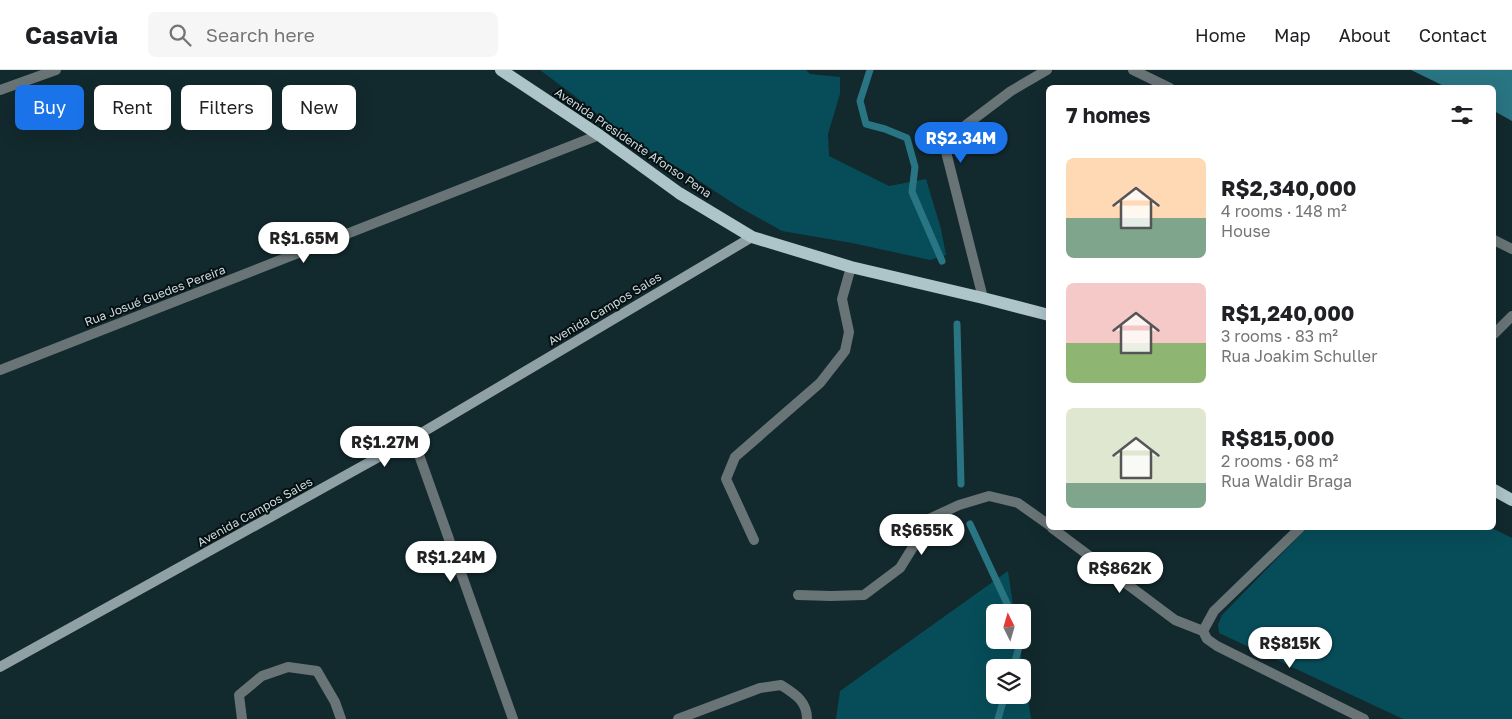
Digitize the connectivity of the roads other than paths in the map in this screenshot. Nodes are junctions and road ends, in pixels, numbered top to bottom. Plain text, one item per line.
1 (56, 70) edge
2 (501, 70) edge
3 (1047, 70) edge
4 (1133, 70) edge
5 (1164, 85) edge
6 (0, 90) edge
7 (598, 135) junction
8 (752, 237) junction
9 (1496, 241) edge
10 (1512, 249) edge
11 (851, 267) junction
12 (982, 298) junction
13 (1046, 314) edge
14 (1512, 316) edge
15 (1496, 332) edge
16 (0, 370) edge
17 (413, 438) junction
18 (1496, 491) edge
19 (1512, 500) edge
20 (1046, 523) edge
21 (1055, 530) edge
22 (1298, 530) edge
23 (754, 540) dead end
24 (798, 595) dead end
25 (1203, 631) junction
26 (0, 668) edge
27 (242, 719) edge
28 (341, 719) edge
29 (513, 719) edge
30 (678, 719) edge
31 (807, 719) edge
32 (1364, 719) edge

1 - 6 street
2 - 7 main road, Avenida Presidente Afonso Pena
3 - 12 street
4 - 5 street
7 - 8 main road, Avenida Presidente Afonso Pena
7 - 16 street, Rua Josué Guedes Pereira
8 - 11 main road, Avenida Presidente Afonso Pena
8 - 17 street, Avenida Campos Sales
9 - 10 street
11 - 12 main road, Avenida Presidente Afonso Pena
11 - 23 street
12 - 13 main road, Avenida Presidente Afonso Pena
14 - 15 street
17 - 26 street, Avenida Campos Sales
17 - 29 street
18 - 19 main road
20 - 24 street
21 - 25 street
22 - 25 street
25 - 32 street
27 - 28 street
30 - 31 street

